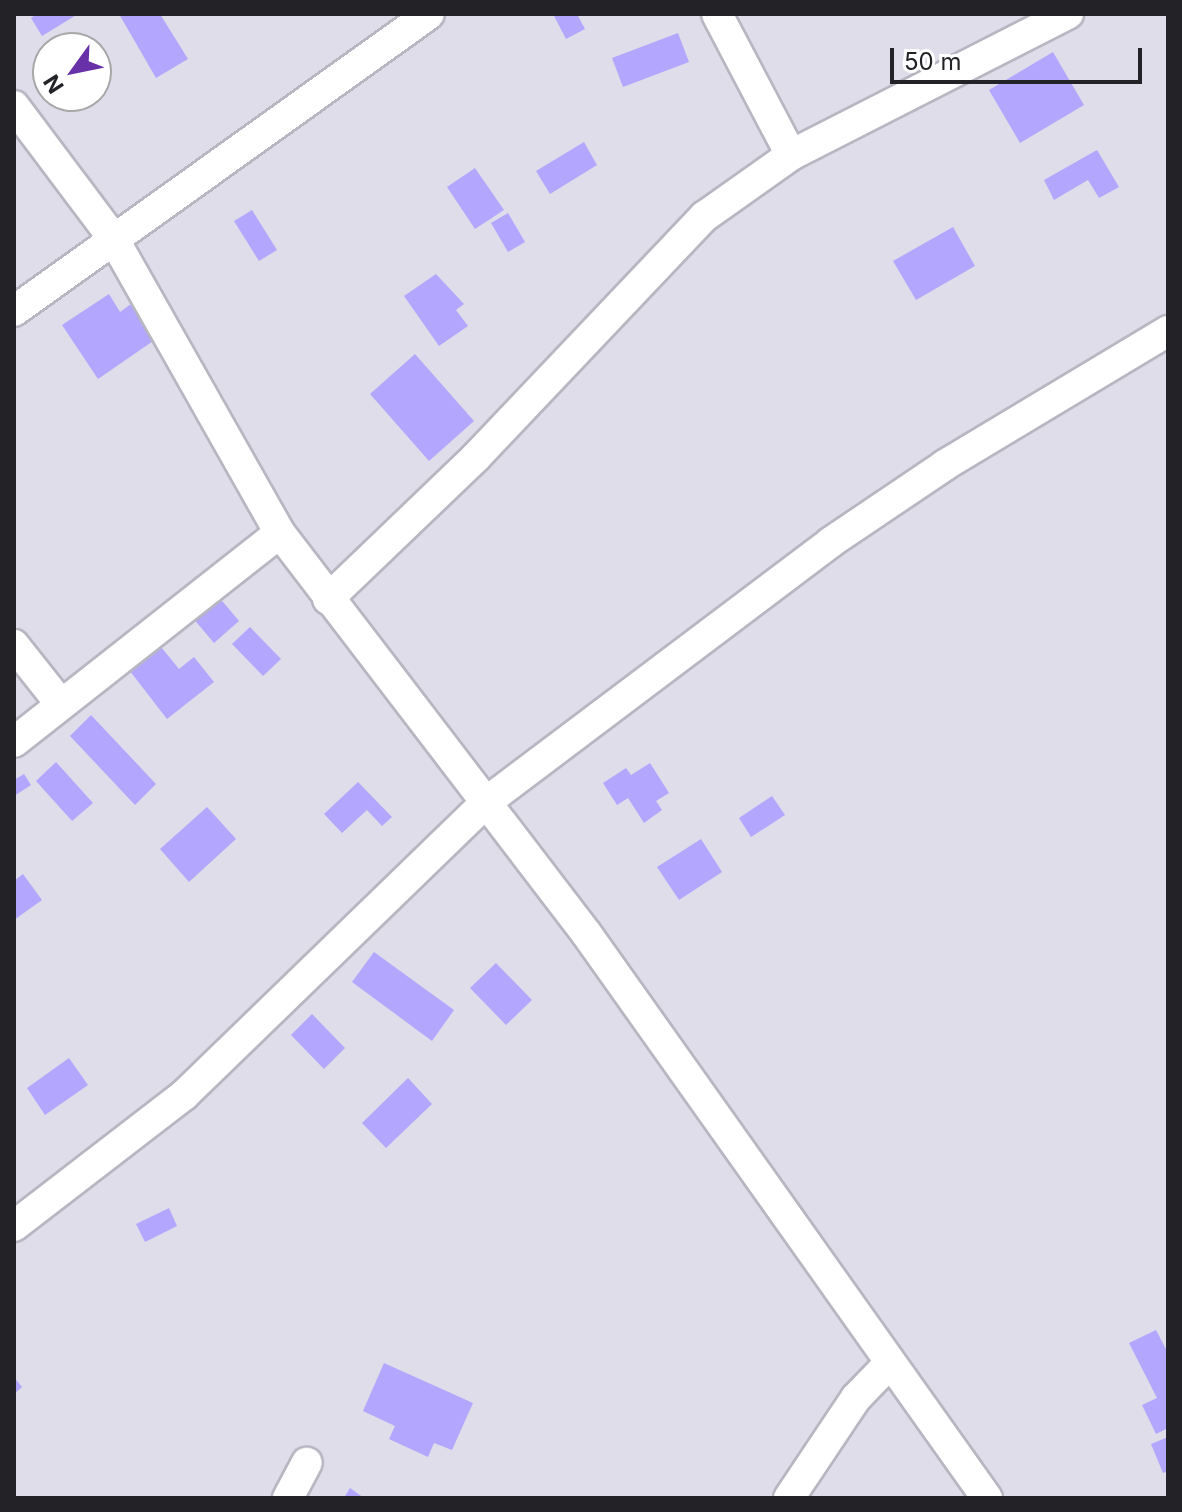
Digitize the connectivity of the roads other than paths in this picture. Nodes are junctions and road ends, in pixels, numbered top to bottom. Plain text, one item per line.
1 (429, 14) edge
2 (717, 14) edge
3 (1068, 14) edge
4 (14, 106) edge
5 (791, 155) junction
6 (113, 238) junction
7 (14, 311) edge
8 (1168, 331) edge
9 (280, 533) junction
10 (328, 599) junction
11 (14, 645) edge
12 (60, 703) junction
13 (14, 742) edge
14 (485, 803) junction
15 (16, 1221) edge
16 (889, 1364) junction
17 (307, 1463) dead end
18 (288, 1498) edge
19 (789, 1498) edge
20 (987, 1498) edge

1 - 6 street
2 - 5 street
3 - 5 street
4 - 6 street
5 - 10 street
6 - 7 street
6 - 9 street
8 - 14 street
9 - 10 street
9 - 12 street
10 - 14 street
11 - 12 street
12 - 13 street
14 - 15 street
14 - 16 street
16 - 19 street
16 - 20 street
17 - 18 street

